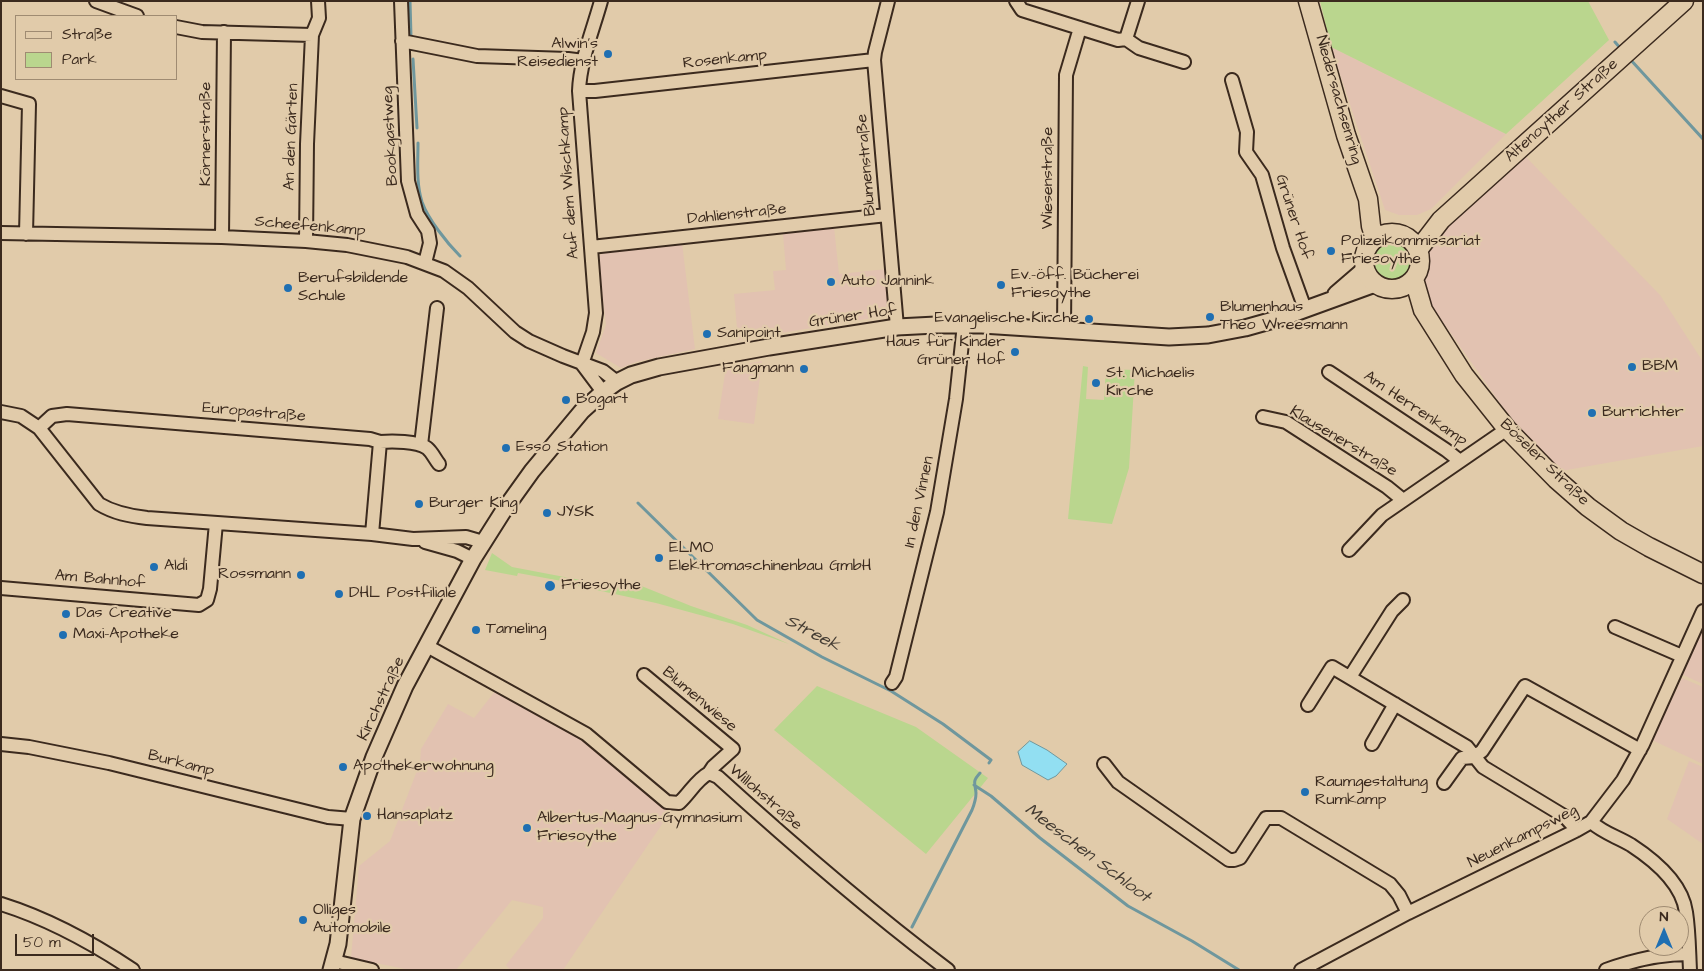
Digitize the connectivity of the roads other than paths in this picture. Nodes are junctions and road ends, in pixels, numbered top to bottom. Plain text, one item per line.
1 (96, 1) edge
2 (318, 1) edge
3 (401, 1) edge
4 (602, 1) edge
5 (888, 1) edge
6 (1016, 1) edge
7 (1138, 1) edge
8 (1308, 1) edge
9 (1684, 1) edge
10 (134, 15) edge
11 (178, 27) edge
12 (1080, 28) junction
13 (224, 32) junction
14 (312, 35) junction
15 (1126, 39) junction
16 (402, 41) junction
17 (874, 60) junction
18 (584, 61) junction
19 (1184, 62) dead end
20 (1232, 80) dead end
21 (578, 91) junction
22 (1, 96) edge
23 (887, 215) junction
24 (1, 233) edge
25 (26, 234) junction
26 (1382, 236) junction
27 (222, 237) junction
28 (306, 241) junction
29 (1413, 244) junction
30 (591, 247) junction
31 (425, 263) junction
32 (1365, 269) junction
33 (1414, 279) junction
34 (1375, 284) junction
35 (1399, 288) junction
36 (1331, 298) junction
37 (437, 308) dead end
38 (1305, 309) junction
39 (1424, 310) junction
40 (964, 324) junction
41 (897, 327) junction
42 (1064, 330) junction
43 (582, 364) junction
44 (1329, 372) dead end
45 (617, 382) junction
46 (603, 392) junction
47 (1, 412) edge
48 (1263, 417) dead end
49 (39, 428) junction
50 (1506, 429) junction
51 (380, 442) junction
52 (421, 445) junction
53 (1460, 461) junction
54 (438, 464) dead end
55 (1403, 500) junction
56 (216, 523) junction
57 (372, 534) junction
58 (413, 539) junction
59 (483, 542) junction
60 (1349, 550) dead end
61 (473, 559) junction
62 (1703, 574) edge
63 (1, 588) edge
64 (1403, 600) dead end
65 (1703, 610) edge
66 (1615, 627) dead end
67 (427, 646) junction
68 (1682, 656) junction
69 (644, 675) dead end
70 (1350, 677) junction
71 (892, 683) dead end
72 (1395, 704) junction
73 (1308, 705) dead end
74 (1, 744) edge
75 (1372, 744) dead end
76 (1640, 750) junction
77 (1474, 756) junction
78 (1104, 764) dead end
79 (709, 773) junction
80 (1444, 783) dead end
81 (352, 819) junction
82 (1591, 822) junction
83 (1577, 830) junction
84 (1, 904) edge
85 (1685, 906) edge
86 (1408, 913) junction
87 (1689, 954) edge
88 (1661, 956) edge
89 (332, 966) edge
90 (131, 969) edge
91 (372, 970) edge
92 (948, 970) edge
93 (1301, 970) edge
94 (1606, 970) edge
95 (1690, 970) edge

1 - 10 street
2 - 14 street, An den Gärten
3 - 16 street, Bookgastweg
4 - 18 street, Auf dem Wischkamp
5 - 17 street, Blumenstraße
6 - 12 street
7 - 15 street
8 - 26 main road, Niedersachsenring
9 - 29 main road, Altenoyther Straße
11 - 13 street
12 - 15 street
12 - 42 street, Wiesenstraße
13 - 14 street
13 - 27 street, Körnerstraße
14 - 28 street, An den Gärten
15 - 19 street
16 - 18 street
16 - 31 street, Bookgastweg
17 - 21 street, Rosenkamp
17 - 23 street, Blumenstraße
18 - 21 street, Auf dem Wischkamp
20 - 38 street, Grüner Hof
21 - 30 street, Auf dem Wischkamp
22 - 25 street
23 - 30 street, Dahlienstraße
23 - 41 street, Blumenstraße
24 - 25 street, Scheefenkamp
25 - 27 street, Scheefenkamp
26 - 29 main road
26 - 32 main road
27 - 28 street, Scheefenkamp
28 - 31 street, Scheefenkamp
29 - 33 main road
30 - 43 street, Auf dem Wischkamp
31 - 43 street, Scheefenkamp
32 - 34 main road
32 - 36 street, Grüner Hof
33 - 35 main road
33 - 39 main road, Böseler Straße
34 - 35 main road
34 - 36 street, Grüner Hof
35 - 39 main road, Böseler Straße
36 - 38 street, Grüner Hof
37 - 52 street
38 - 42 street, Grüner Hof
39 - 50 main road, Böseler Straße
40 - 41 street, Grüner Hof
40 - 42 street, Grüner Hof
40 - 71 street, In den Vinnen
41 - 45 street, Grüner Hof
43 - 45 street, Scheefenkamp
43 - 46 street
44 - 53 street, Am Herrenkamp
45 - 46 street, Grüner Hof
46 - 59 street, Grüner Hof
47 - 49 street
48 - 55 street, Klausenerstraße
49 - 51 street, Europastraße
49 - 56 street
50 - 53 street, Am Herrenkamp
50 - 62 main road, Böseler Straße
51 - 52 street, Europastraße
51 - 57 street
52 - 54 street
53 - 55 street
55 - 60 street
56 - 57 street
56 - 63 street, Am Bahnhof
57 - 58 street
58 - 59 street
58 - 61 street
59 - 61 street, Kirchstraße
61 - 67 street, Kirchstraße
64 - 70 street
65 - 68 street, Neuenkampsweg
66 - 68 street
67 - 79 street, Willohstraße
67 - 81 street, Kirchstraße
68 - 76 street, Neuenkampsweg
69 - 79 street, Blumenwiese
70 - 72 street
70 - 73 street
72 - 75 street
72 - 77 street
74 - 81 street, Burkamp
76 - 77 street
76 - 82 street, Neuenkampsweg
77 - 80 street
77 - 83 street
78 - 86 street
79 - 92 street, Willohstraße
81 - 89 street, Kirchstraße
82 - 83 street, Neuenkampsweg
82 - 85 street
83 - 86 street, Neuenkampsweg
84 - 90 street
86 - 93 street, Neuenkampsweg
87 - 95 street
88 - 94 street
89 - 91 street

